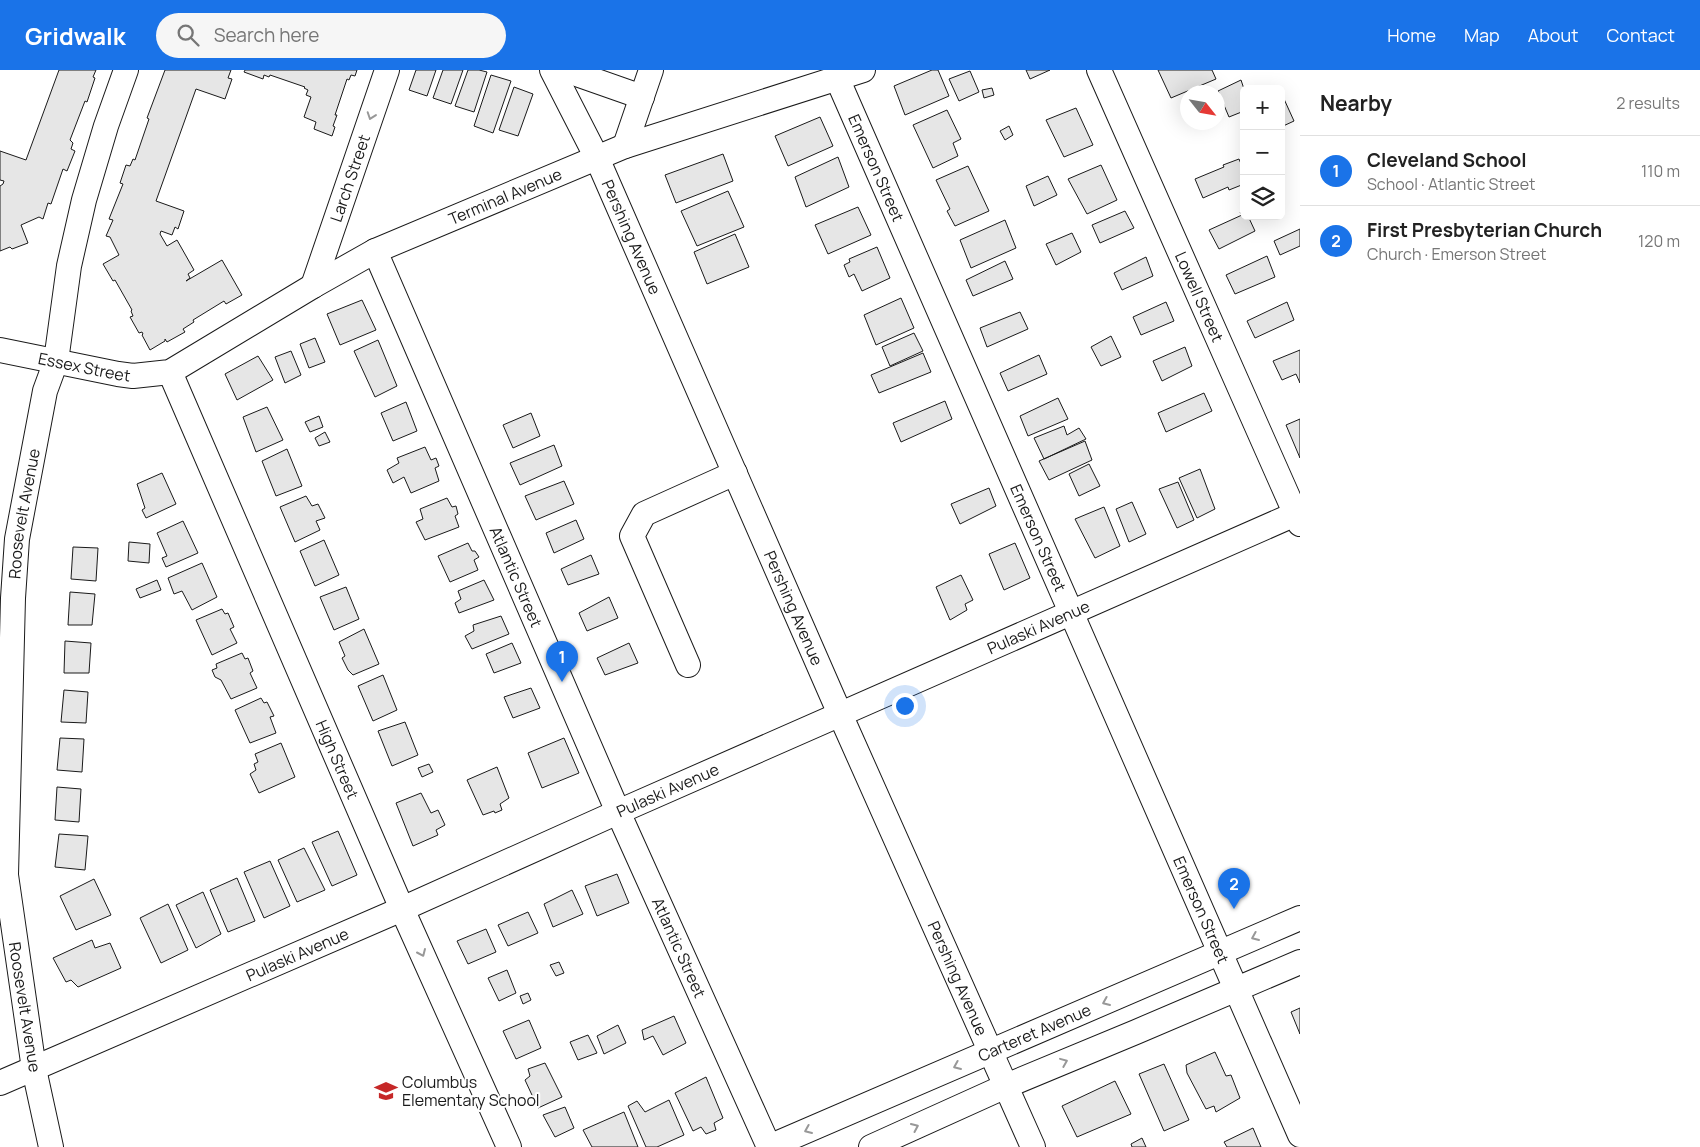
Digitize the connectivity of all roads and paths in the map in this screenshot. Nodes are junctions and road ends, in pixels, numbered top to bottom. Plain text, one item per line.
1 (126, 70) edge
2 (387, 70) edge
3 (552, 70) edge
4 (565, 70) edge
5 (651, 70) edge
6 (863, 70) edge
7 (1099, 70) edge
8 (837, 78) junction
9 (642, 96) junction
10 (625, 146) junction
11 (597, 158) junction
12 (375, 251) junction
13 (312, 286) junction
14 (0, 350) edge
15 (56, 361) junction
16 (170, 372) junction
17 (735, 473) junction
18 (1299, 517) edge
19 (8, 541) edge
20 (1072, 613) junction
21 (688, 665) dead end
22 (840, 714) junction
23 (618, 812) junction
24 (402, 909) junction
25 (1300, 918) edge
26 (1220, 953) junction
27 (1300, 962) edge
28 (1236, 989) junction
29 (990, 1051) junction
30 (34, 1069) junction
31 (0, 1083) edge
32 (1006, 1086) junction
33 (1300, 1136) edge
34 (51, 1147) edge
35 (508, 1147) edge
36 (769, 1147) edge
37 (871, 1147) edge
38 (1032, 1147) edge

1 - 15 street, Roosevelt Avenue
2 -> 13 street, Larch Street
3 - 11 street, Pershing Avenue
4 - 9 street
5 - 9 street
6 - 8 street, Terminal Avenue
7 - 18 street, Lowell Street
8 - 10 street, Terminal Avenue
8 - 20 street, Emerson Street
9 - 10 street
10 - 11 street, Terminal Avenue
11 - 12 street, Terminal Avenue
11 - 17 street, Pershing Avenue
12 - 13 street, Terminal Avenue
12 - 23 street, Atlantic Street
13 - 16 street, Terminal Avenue
14 - 15 street, Essex Street
15 - 16 street, Essex Street
15 - 19 street, Roosevelt Avenue
16 - 24 street, High Street
17 - 21 street
17 - 22 street, Pershing Avenue
18 - 20 street, Pulaski Avenue
19 - 30 street, Roosevelt Avenue
20 - 22 street, Pulaski Avenue
20 - 26 street, Emerson Street
22 - 23 street, Pulaski Avenue
22 - 29 street, Pershing Avenue
23 - 24 street, Pulaski Avenue
23 - 36 street, Atlantic Street
24 - 30 street, Pulaski Avenue
24 -> 35 street, High Street
25 -> 26 street, Carteret Avenue
26 - 28 street, Emerson Street
26 -> 29 street, Carteret Avenue
27 - 28 street
32 -> 28 street
28 - 33 street, Emerson Street
29 - 32 street, Pershing Avenue
29 -> 36 street, Carteret Avenue
30 - 31 street, Pulaski Avenue
30 - 34 street, Roosevelt Avenue
37 -> 32 street
32 - 38 street, Pershing Avenue

